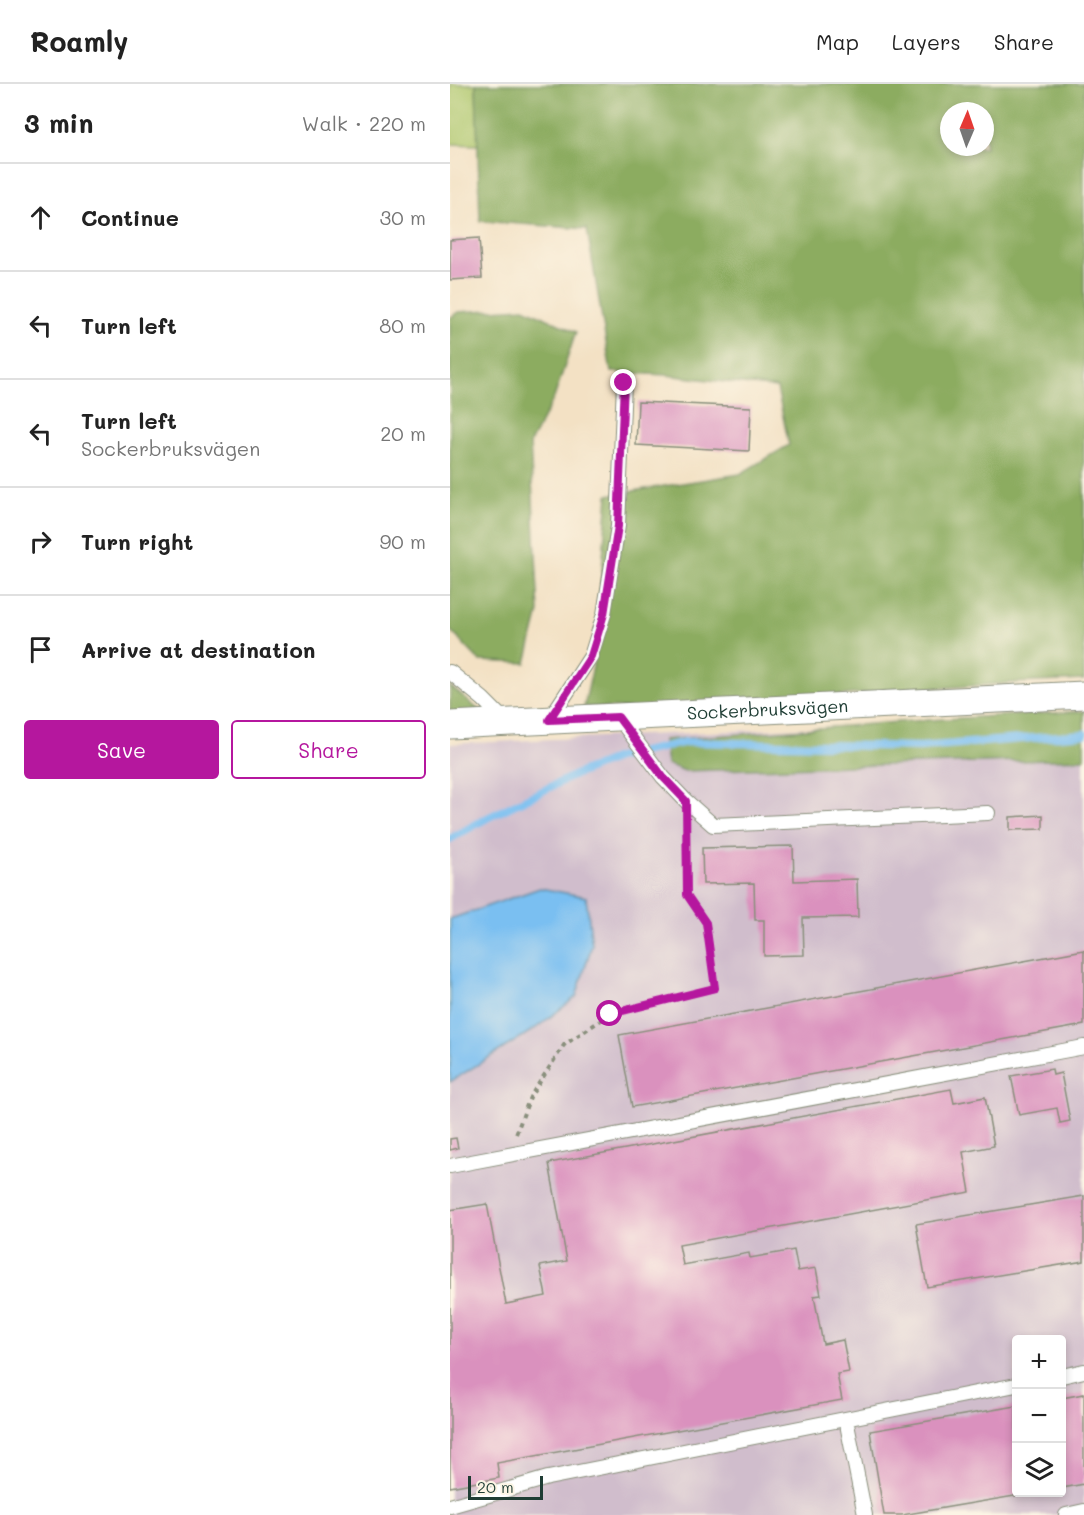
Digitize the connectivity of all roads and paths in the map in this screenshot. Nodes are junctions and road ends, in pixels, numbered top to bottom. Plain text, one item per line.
1 (624, 383) dead end
2 (450, 672) edge
3 (1084, 695) edge
4 (549, 720) junction
5 (506, 722) junction
6 (450, 725) edge
7 (625, 727) junction
8 (686, 801) junction
9 (988, 813) dead end
10 (1084, 1047) edge
11 (509, 1155) junction
12 (450, 1166) edge
13 (1084, 1371) edge
14 (1066, 1375) edge
15 (1012, 1386) edge
16 (846, 1419) junction
17 (450, 1506) edge
18 (1084, 1512) edge
19 (865, 1515) edge
20 (1066, 1515) edge

1 - 4 lane
2 - 5 lane
3 - 7 street, Sockerbruksvägen
4 - 5 street, Sockerbruksvägen
4 - 7 street, Sockerbruksvägen
5 - 6 street, Sockerbruksvägen
7 - 8 lane
8 - 9 lane
8 - 11 path
10 - 11 lane
11 - 12 lane
13 - 14 lane
15 - 16 lane
16 - 17 lane
16 - 19 lane
18 - 20 lane

